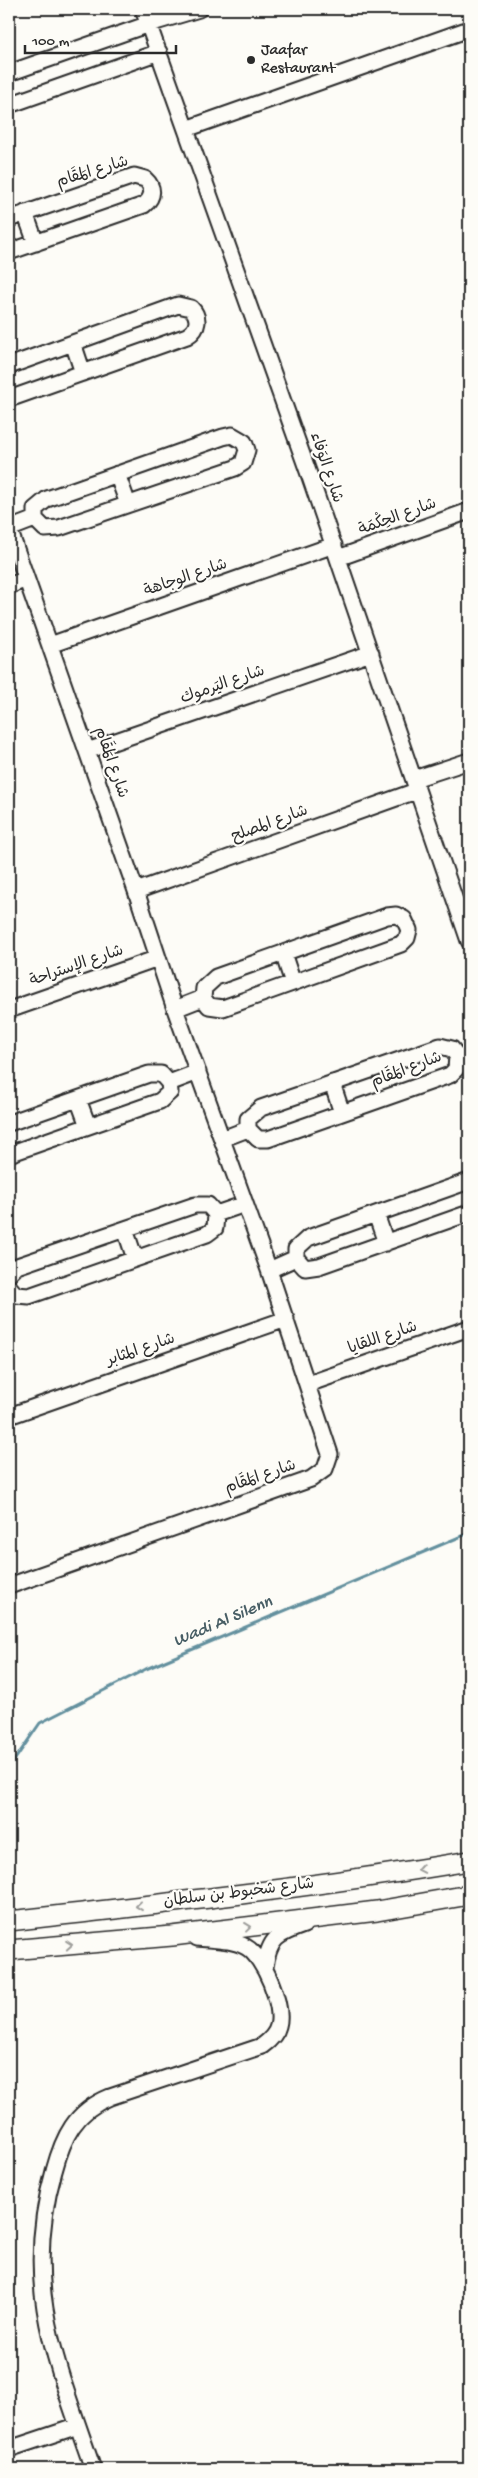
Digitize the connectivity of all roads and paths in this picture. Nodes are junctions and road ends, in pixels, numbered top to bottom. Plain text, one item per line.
1 (143, 9) edge
2 (199, 9) edge
3 (148, 24) junction
4 (469, 29) edge
5 (158, 52) junction
6 (9, 73) edge
7 (9, 105) edge
8 (186, 129) junction
9 (26, 213) junction
10 (9, 219) edge
11 (36, 243) junction
12 (9, 252) edge
13 (73, 343) junction
14 (9, 366) edge
15 (84, 373) junction
16 (9, 399) edge
17 (117, 474) junction
18 (128, 504) junction
19 (469, 512) edge
20 (35, 519) junction
21 (336, 552) junction
22 (26, 579) junction
23 (9, 586) edge
24 (50, 645) junction
25 (371, 653) junction
26 (87, 752) junction
27 (463, 763) edge
28 (415, 785) junction
29 (136, 891) junction
30 (469, 941) edge
31 (283, 953) junction
32 (158, 958) junction
33 (293, 983) junction
34 (203, 998) junction
35 (175, 1009) junction
36 (9, 1010) edge
37 (198, 1072) junction
38 (169, 1083) junction
39 (332, 1083) junction
40 (78, 1099) junction
41 (342, 1113) junction
42 (9, 1124) edge
43 (88, 1126) junction
44 (248, 1129) junction
45 (222, 1139) junction
46 (9, 1154) edge
47 (469, 1181) edge
48 (245, 1204) junction
49 (469, 1213) edge
50 (216, 1214) junction
51 (376, 1214) junction
52 (125, 1229) junction
53 (386, 1242) junction
54 (296, 1258) junction
55 (135, 1259) junction
56 (269, 1270) junction
57 (9, 1274) edge
58 (9, 1287) edge
59 (286, 1319) junction
60 (469, 1328) edge
61 (308, 1384) junction
62 (9, 1416) edge
63 (9, 1586) edge
64 (469, 1861) edge
65 (469, 1896) edge
66 (329, 1916) junction
67 (14, 1920) edge
68 (172, 1936) junction
69 (14, 1950) edge
70 (265, 1967) junction
71 (78, 2426) junction
72 (9, 2449) edge
73 (93, 2469) edge

1 - 3 street, شارع الوَفاء
2 - 3 street
3 - 5 street, شارع الوَفاء
3 - 6 street
4 - 8 street
5 - 7 street
5 - 8 street, شارع الوَفاء
8 - 21 street, شارع الوَفاء
9 - 10 street, شارع المَقَام
9 - 11 street
9 - 11 street, شارع المَقَام
11 - 12 street, شارع المَقَام
13 - 14 street
13 - 15 street
13 - 15 street
15 - 16 street
17 - 18 street
17 - 18 street
17 - 20 street
18 - 20 street
19 - 21 street, شارع الحِكْمَة
20 - 22 street, شارع المَقَام
21 - 24 street, شارع الوجاهة
21 - 25 street, شارع الوَفاء
22 - 23 street
22 - 24 street, شارع المَقَام
24 - 26 street, شارع المَقَام
25 - 26 street, شارع اليَرموك
25 - 28 street, شارع الوَفاء
26 - 29 street, شارع المَقَام
27 - 28 street, شارع المصلح
28 - 29 street, شارع المصلح
28 - 30 street, شارع الوَفاء
29 - 32 street, شارع المَقَام
31 - 33 street
31 - 33 street
31 - 34 street
32 - 35 street, شارع المَقَام
32 - 36 street, شارع الإستراحة
33 - 34 street
34 - 35 street
35 - 37 street, شارع المَقَام
37 - 38 street
37 - 45 street, شارع المَقَام
38 - 40 street
38 - 43 street
39 - 41 street
39 - 41 street, شارع المَقَام
39 - 44 street, شارع المَقَام
40 - 42 street
40 - 43 street
41 - 44 street, شارع المَقَام
43 - 46 street
44 - 45 street
45 - 48 street, شارع المَقَام
47 - 51 street
48 - 50 street
48 - 56 street, شارع المَقَام
49 - 53 street
50 - 52 street
50 - 55 street
51 - 53 street
51 - 54 street
52 - 55 street
52 - 57 street
53 - 54 street
54 - 56 street
55 - 58 street
56 - 59 street, شارع المَقَام
59 - 61 street, شارع المَقَام
59 - 62 street, شارع المثابر
60 - 61 street, شارع اللقايا
61 - 63 street, شارع المَقَام
64 -> 67 main road, شارع شخبوط بن سلطان
65 - 66 main road, شارع شخبوط بن سلطان
68 -> 66 main road, شارع شخبوط بن سلطان
66 - 70 street
69 -> 68 main road, شارع شخبوط بن سلطان
68 - 70 street
70 - 71 street
71 - 72 street
71 - 73 street

